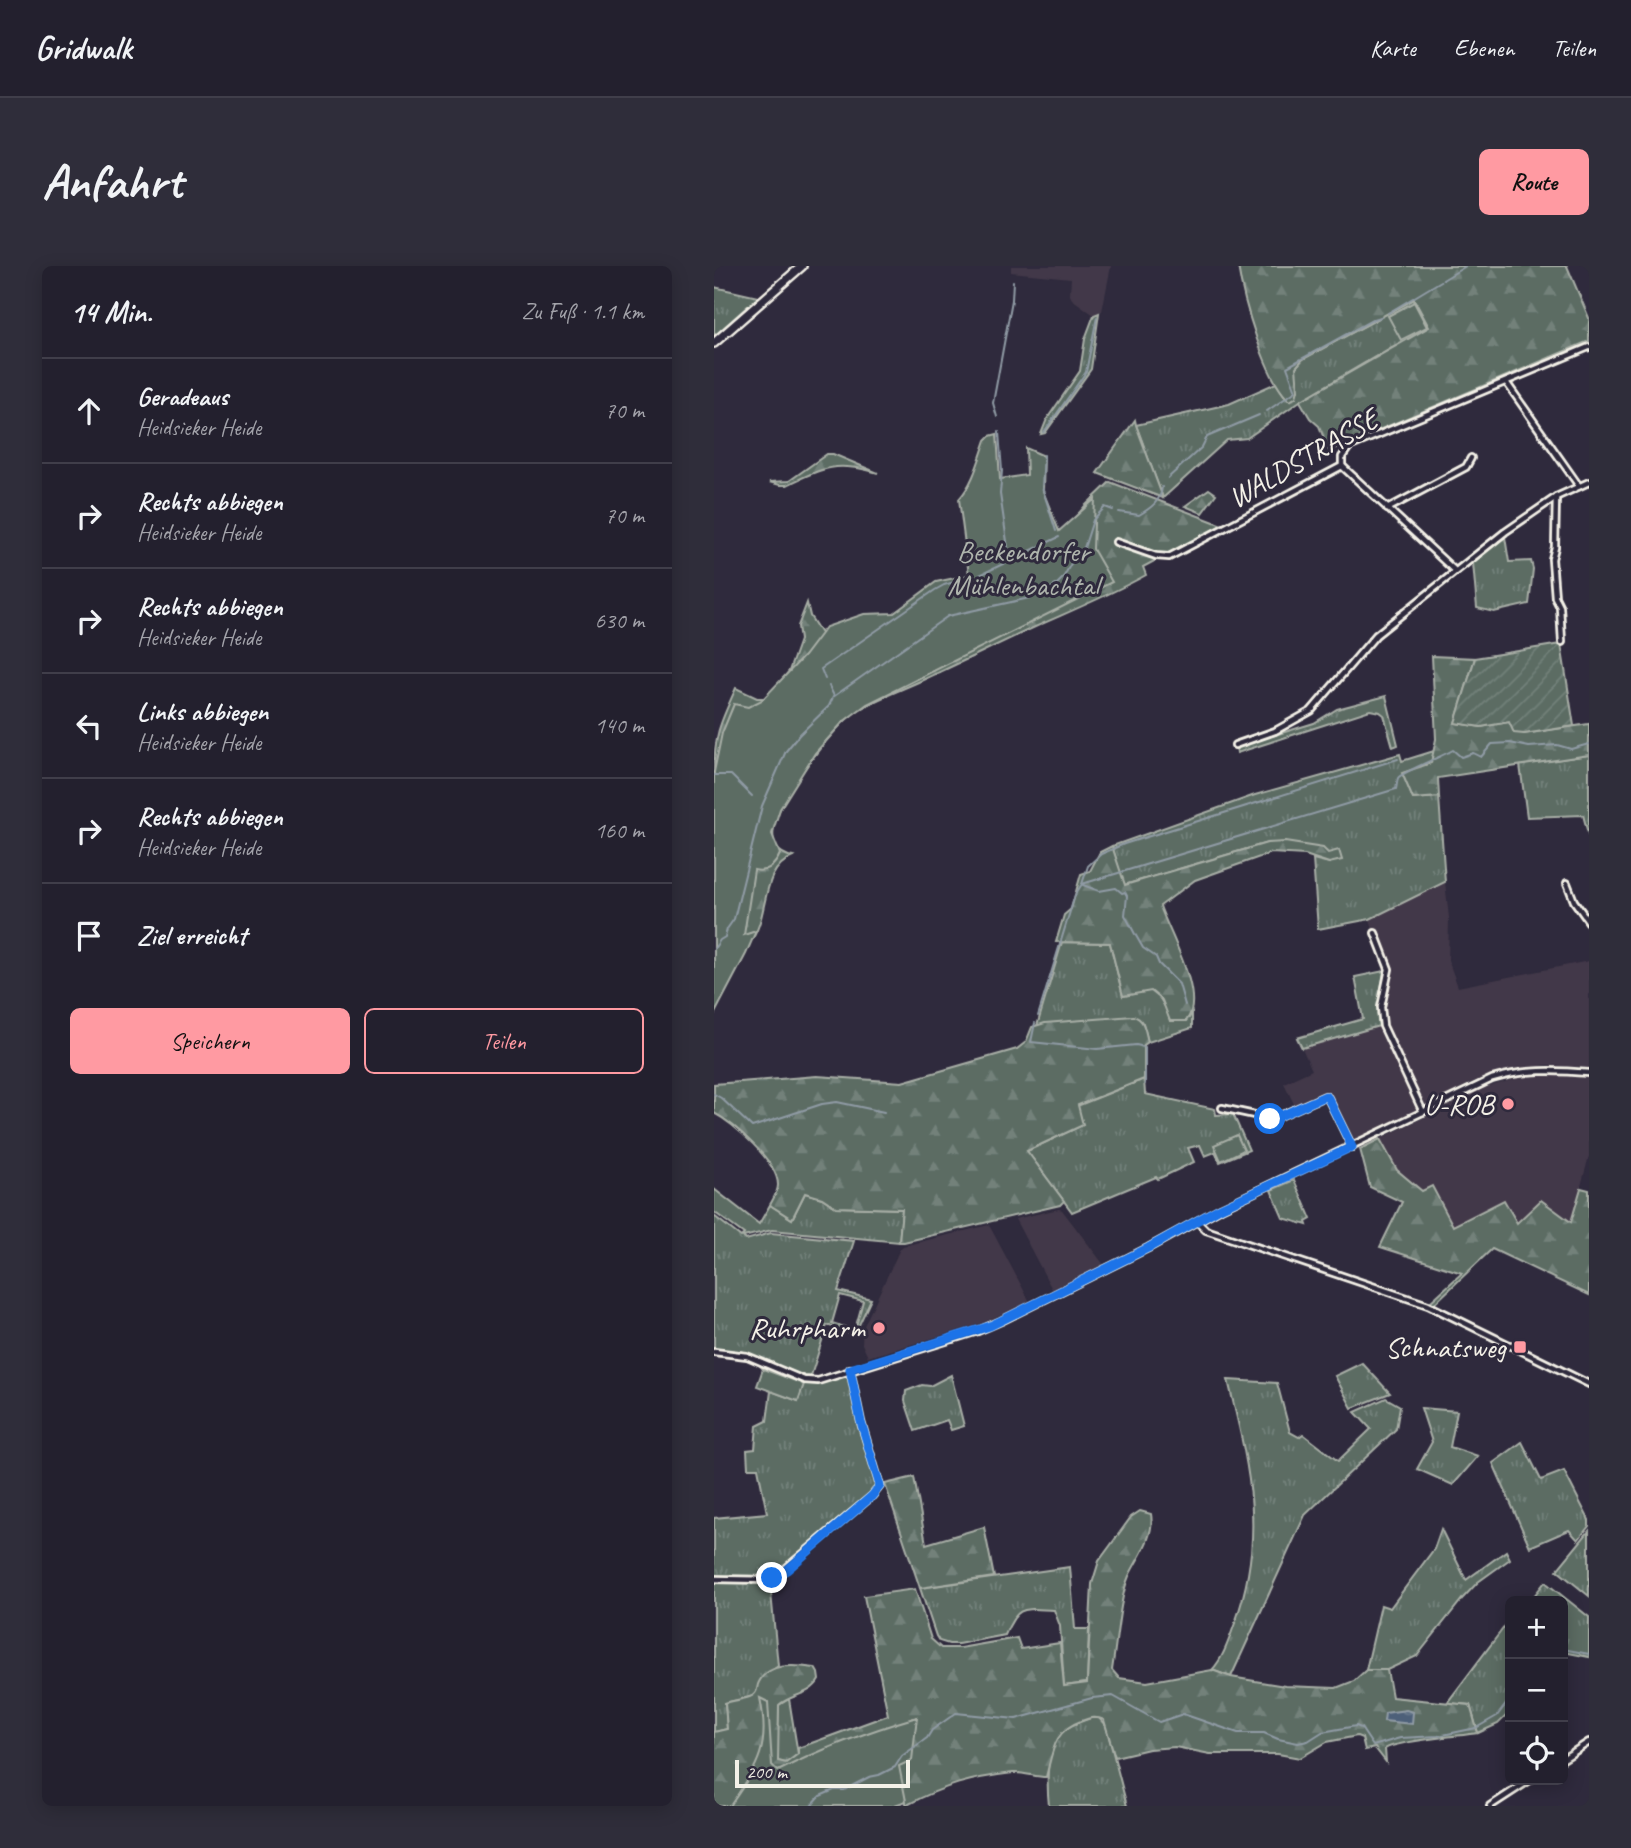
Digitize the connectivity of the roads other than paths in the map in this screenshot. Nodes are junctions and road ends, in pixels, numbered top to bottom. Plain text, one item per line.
1 (802, 266) edge
2 (714, 343) edge
3 (1589, 347) edge
4 (1506, 382) junction
5 (1471, 458) dead end
6 (1342, 467) junction
7 (1589, 482) edge
8 (1579, 486) junction
9 (1556, 497) junction
10 (1387, 509) junction
11 (1116, 542) dead end
12 (1455, 571) junction
13 (1562, 642) dead end
14 (1236, 746) dead end
15 (1567, 883) dead end
16 (1589, 922) edge
17 (1375, 933) dead end
18 (1589, 1073) edge
19 (1222, 1108) dead end
20 (1423, 1112) junction
21 (1352, 1147) junction
22 (1198, 1222) junction
23 (714, 1352) edge
24 (850, 1369) junction
25 (1589, 1384) edge
26 (714, 1579) edge
27 (1589, 1742) edge
28 (1568, 1756) edge
29 (1522, 1785) edge
30 (1490, 1806) edge

1 - 2 street
3 - 4 street, WALDSTRASSE
4 - 6 street, WALDSTRASSE
4 - 8 street
5 - 10 street
6 - 10 street
6 - 11 street, WALDSTRASSE
7 - 8 street
8 - 9 street
9 - 12 street
9 - 13 street
10 - 12 street
12 - 14 street
15 - 16 street
17 - 20 street
18 - 20 street
19 - 21 street
20 - 21 street
21 - 22 street
22 - 24 street
22 - 25 street
23 - 24 street
24 - 26 street
27 - 28 street
29 - 30 street

